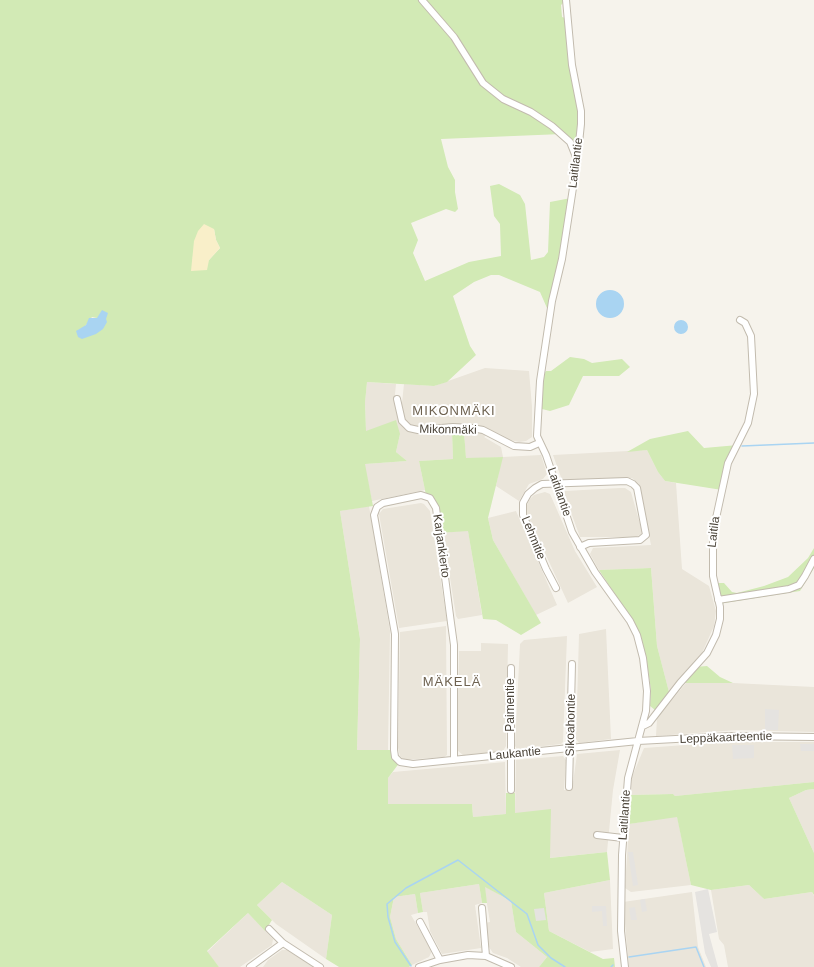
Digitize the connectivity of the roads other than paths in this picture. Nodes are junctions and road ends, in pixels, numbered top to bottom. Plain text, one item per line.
1 (422, 0) edge
2 (566, 0) edge
3 (577, 162) junction
4 (740, 320) dead end
5 (397, 399) dead end
6 (539, 443) junction
7 (556, 484) junction
8 (580, 547) junction
9 (814, 559) edge
10 (556, 588) dead end
11 (718, 600) junction
12 (572, 664) dead end
13 (511, 668) dead end
14 (643, 726) junction
15 (814, 737) edge
16 (638, 741) junction
17 (570, 748) junction
18 (510, 754) junction
19 (395, 757) joint
20 (454, 760) junction
21 (569, 787) dead end
22 (511, 790) dead end
23 (597, 835) dead end
24 (623, 838) junction
25 (482, 908) dead end
26 (420, 922) dead end
27 (269, 929) dead end
28 (283, 943) junction
29 (486, 956) junction
30 (440, 960) junction
31 (250, 967) edge
32 (320, 967) edge
33 (419, 967) edge
34 (511, 967) edge
35 (625, 967) edge

1 - 3 street
2 - 3 street, Laitilantie
3 - 6 street, Laitilantie
4 - 11 street, Laitila
5 - 6 street, Mikonmäki
6 - 7 street, Laitilantie
7 - 8 street, Laitilantie
7 - 8 street
7 - 10 street, Lehmitie
8 - 14 street, Laitilantie
9 - 11 street
11 - 14 street, Laitila
12 - 17 street, Sikoahontie
13 - 18 street, Paimentie
14 - 16 street, Laitilantie
15 - 16 street, Leppäkaarteentie
16 - 17 street, Laukantie
16 - 24 street, Laitilantie
17 - 18 street, Laukantie
17 - 21 street, Sikoahontie
18 - 20 street, Laukantie
18 - 22 street, Paimentie
19 - 20 street, Laukantie
19 - 20 street, Karjankierto
23 - 24 street
24 - 35 street, Laitilantie
25 - 29 street
26 - 30 street
27 - 28 street
28 - 31 street
28 - 32 street
29 - 30 street
29 - 34 street
30 - 33 street

